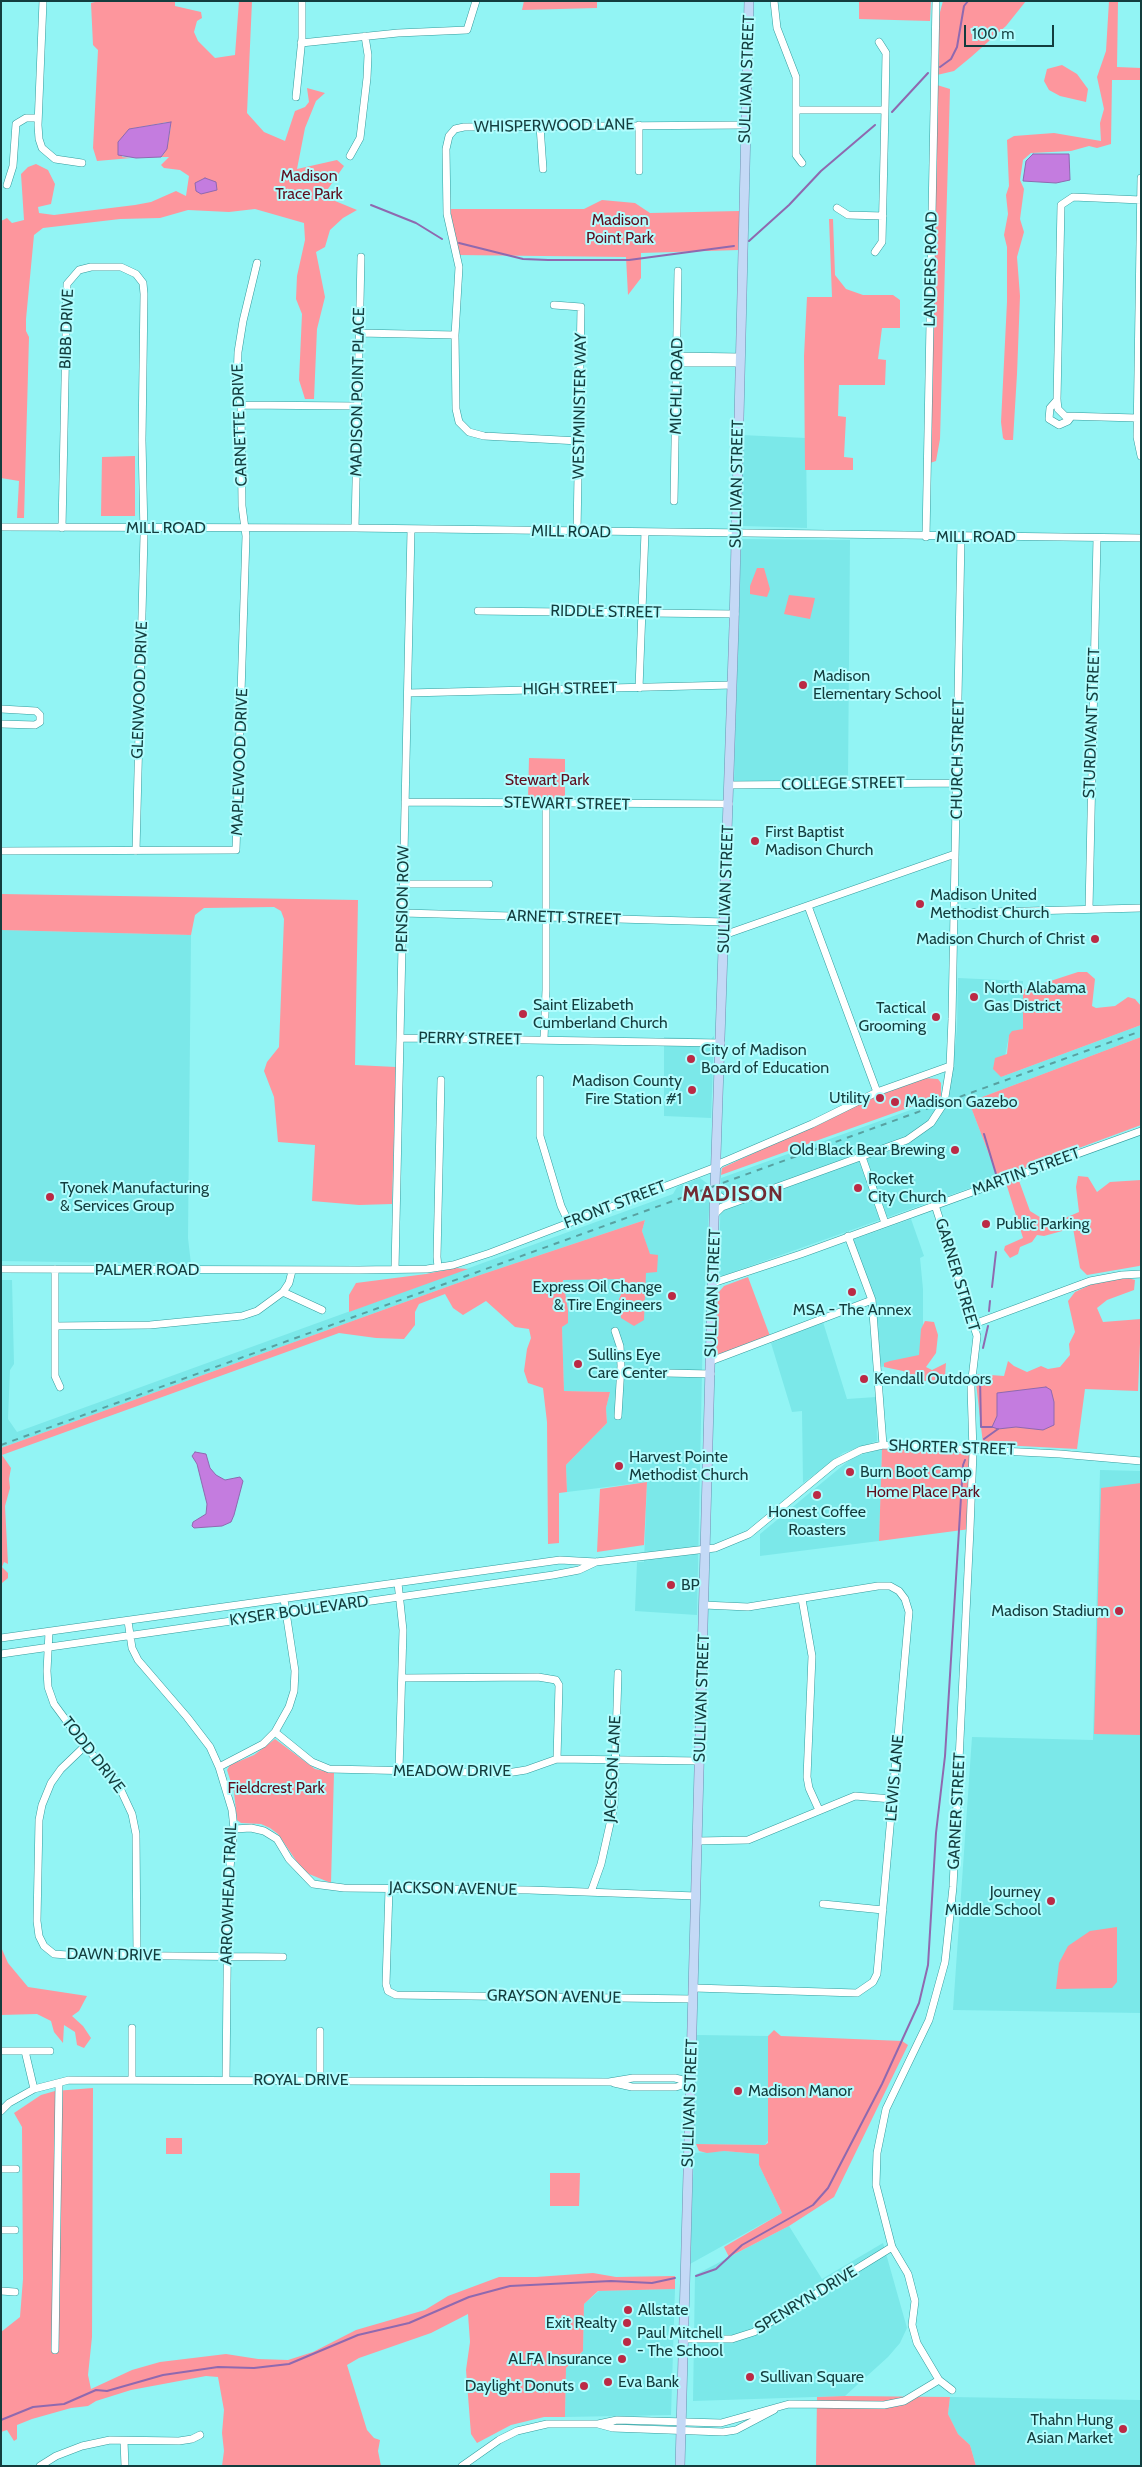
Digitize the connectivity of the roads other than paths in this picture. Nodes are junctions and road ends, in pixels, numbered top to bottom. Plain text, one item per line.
1 (43, 1) edge
2 (302, 1) edge
3 (476, 1) edge
4 (749, 1) edge
5 (774, 1) edge
6 (936, 1) edge
7 (366, 36) junction
8 (879, 42) dead end
9 (301, 43) junction
10 (296, 98) dead end
11 (796, 110) junction
12 (885, 110) junction
13 (38, 118) junction
14 (639, 125) junction
15 (746, 125) junction
16 (540, 126) junction
17 (350, 156) dead end
18 (82, 164) dead end
19 (802, 164) dead end
20 (543, 169) dead end
21 (639, 170) dead end
22 (1141, 178) edge
23 (7, 185) dead end
24 (1140, 200) edge
25 (837, 208) dead end
26 (883, 216) junction
27 (875, 252) dead end
28 (361, 257) dead end
29 (258, 262) dead end
30 (678, 271) dead end
31 (554, 305) dead end
32 (359, 333) junction
33 (455, 335) junction
34 (677, 359) junction
35 (740, 360) junction
36 (1057, 400) junction
37 (241, 405) junction
38 (357, 406) junction
39 (1071, 417) junction
40 (1137, 418) junction
41 (579, 440) junction
42 (1141, 456) edge
43 (674, 501) dead end
44 (1, 527) edge
45 (62, 528) junction
46 (144, 528) junction
47 (355, 528) junction
48 (245, 529) junction
49 (411, 530) junction
50 (577, 532) junction
51 (645, 532) junction
52 (736, 534) junction
53 (926, 537) junction
54 (961, 537) junction
55 (1097, 538) junction
56 (1141, 538) edge
57 (478, 611) dead end
58 (642, 613) junction
59 (734, 614) junction
60 (732, 685) junction
61 (639, 688) junction
62 (408, 693) junction
63 (1, 709) edge
64 (1, 724) edge
65 (957, 783) junction
66 (730, 785) junction
67 (406, 802) junction
68 (546, 804) junction
69 (729, 804) junction
70 (1, 851) edge
71 (136, 851) junction
72 (955, 854) junction
73 (404, 884) junction
74 (489, 884) dead end
75 (808, 906) junction
76 (1141, 908) edge
77 (1089, 909) junction
78 (403, 913) junction
79 (954, 913) junction
80 (545, 918) junction
81 (725, 922) junction
82 (724, 935) junction
83 (400, 1038) junction
84 (544, 1040) junction
85 (721, 1043) junction
86 (950, 1066) junction
87 (540, 1079) dead end
88 (441, 1080) dead end
89 (877, 1092) junction
90 (1141, 1131) edge
91 (862, 1157) junction
92 (716, 1167) junction
93 (716, 1193) junction
94 (736, 1202) junction
95 (935, 1205) junction
96 (715, 1214) junction
97 (569, 1222) junction
98 (886, 1223) junction
99 (848, 1236) junction
100 (438, 1267) junction
101 (1, 1269) edge
102 (55, 1269) junction
103 (395, 1269) junction
104 (292, 1271) junction
105 (1141, 1274) edge
106 (713, 1283) junction
107 (283, 1292) junction
108 (872, 1300) junction
109 (322, 1310) dead end
110 (974, 1324) junction
111 (55, 1326) junction
112 (615, 1331) dead end
113 (711, 1361) junction
114 (621, 1372) junction
115 (710, 1374) junction
116 (60, 1387) dead end
117 (618, 1416) dead end
118 (883, 1445) junction
119 (973, 1449) junction
120 (1141, 1461) edge
121 (706, 1549) junction
122 (596, 1562) junction
123 (541, 1563) junction
124 (543, 1576) junction
125 (398, 1583) junction
126 (330, 1593) junction
127 (400, 1598) junction
128 (284, 1599) junction
129 (802, 1599) junction
130 (332, 1606) junction
131 (704, 1606) junction
132 (287, 1613) junction
133 (128, 1621) junction
134 (49, 1632) junction
135 (129, 1635) junction
136 (1, 1638) edge
137 (48, 1647) junction
138 (1, 1654) edge
139 (618, 1673) dead end
140 (402, 1678) junction
141 (275, 1732) junction
142 (85, 1746) junction
143 (557, 1759) junction
144 (614, 1760) junction
145 (700, 1761) junction
146 (219, 1767) junction
147 (400, 1771) junction
148 (892, 1799) junction
149 (819, 1810) junction
150 (234, 1829) junction
151 (698, 1841) junction
152 (389, 1889) junction
153 (591, 1892) junction
154 (696, 1896) junction
155 (824, 1904) dead end
156 (883, 1910) junction
157 (137, 1955) junction
158 (226, 1956) junction
159 (283, 1957) dead end
160 (694, 1988) junction
161 (694, 1999) junction
162 (132, 2028) dead end
163 (320, 2031) dead end
164 (1, 2051) edge
165 (24, 2051) junction
166 (50, 2051) dead end
167 (132, 2080) junction
168 (226, 2080) junction
169 (320, 2080) junction
170 (59, 2082) junction
171 (691, 2082) junction
172 (34, 2088) junction
173 (1, 2110) edge
174 (1, 2169) edge
175 (16, 2169) dead end
176 (1, 2230) edge
177 (15, 2230) dead end
178 (892, 2247) junction
179 (1, 2291) edge
180 (15, 2292) dead end
181 (684, 2338) junction
182 (55, 2350) dead end
183 (939, 2380) junction
184 (952, 2390) dead end
185 (681, 2425) junction
186 (200, 2435) dead end
187 (124, 2441) junction
188 (465, 2465) edge
189 (40, 2466) edge
190 (125, 2466) edge
191 (680, 2466) edge

1 - 13 street
2 - 9 street
3 - 7 street
4 - 15 main road, SULLIVAN STREET
5 - 11 street
6 - 53 street, LANDERS ROAD
7 - 9 street
7 - 17 street
8 - 12 street
9 - 10 street
11 - 12 street
11 - 19 street
12 - 26 street
13 - 18 street
13 - 23 street
14 - 15 street, WHISPERWOOD LANE
14 - 16 street, WHISPERWOOD LANE
14 - 21 street
15 - 35 main road, SULLIVAN STREET
16 - 20 street
16 - 33 street, WHISPERWOOD LANE
22 - 24 street
24 - 36 street
24 - 40 street
25 - 26 street
26 - 27 street
28 - 32 street, MADISON POINT PLACE
29 - 37 street, CARNETTE DRIVE
30 - 34 street, MICHLI ROAD
31 - 41 street, WESTMINISTER WAY
32 - 33 street
32 - 38 street, MADISON POINT PLACE
33 - 41 street, WHISPERWOOD LANE
34 - 35 street
34 - 43 street, MICHLI ROAD
35 - 52 main road, SULLIVAN STREET
36 - 39 street
36 - 39 street
37 - 38 street
37 - 48 street, CARNETTE DRIVE
38 - 47 street, MADISON POINT PLACE
39 - 40 street
40 - 42 street
41 - 50 street, WESTMINISTER WAY
44 - 45 street, MILL ROAD
45 - 46 street, MILL ROAD
45 - 46 street, BIBB DRIVE
46 - 48 street, MILL ROAD
46 - 71 street, GLENWOOD DRIVE
47 - 48 street, MILL ROAD
47 - 49 street, MILL ROAD
48 - 71 street, MAPLEWOOD DRIVE
49 - 50 street, MILL ROAD
49 - 62 street, PENSION ROW
50 - 51 street, MILL ROAD
51 - 52 street, MILL ROAD
51 - 58 street
52 - 53 street, MILL ROAD
52 - 59 main road, SULLIVAN STREET
53 - 54 street, MILL ROAD
54 - 55 street, MILL ROAD
54 - 65 street, CHURCH STREET
55 - 56 street, MILL ROAD
55 - 77 street, STURDIVANT STREET
57 - 58 street, RIDDLE STREET
58 - 59 street, RIDDLE STREET
58 - 61 street
59 - 60 main road, SULLIVAN STREET
60 - 61 street, HIGH STREET
60 - 66 main road, SULLIVAN STREET
61 - 62 street, HIGH STREET
62 - 67 street, PENSION ROW
63 - 64 street
65 - 66 street, COLLEGE STREET
65 - 72 street, CHURCH STREET
66 - 69 main road, SULLIVAN STREET
67 - 68 street, STEWART STREET
67 - 73 street, PENSION ROW
68 - 69 street, STEWART STREET
68 - 80 street
69 - 81 main road, SULLIVAN STREET
70 - 71 street, MAPLEWOOD DRIVE
72 - 75 street
72 - 79 street, CHURCH STREET
73 - 74 street
73 - 78 street, PENSION ROW
75 - 82 street
75 - 89 street
76 - 77 street
77 - 79 street
78 - 80 street, ARNETT STREET
78 - 83 street, PENSION ROW
79 - 86 street, CHURCH STREET
80 - 81 street, ARNETT STREET
80 - 84 street
81 - 82 main road, SULLIVAN STREET
82 - 85 main road, SULLIVAN STREET
83 - 84 street, PERRY STREET
83 - 103 street, PENSION ROW
84 - 85 street, PERRY STREET
85 - 92 main road, SULLIVAN STREET
86 - 89 street, FRONT STREET
86 - 91 street, CHURCH STREET
87 - 97 street
88 - 100 street
89 - 92 street, FRONT STREET
90 - 95 street, MARTIN STREET
91 - 94 street, CHURCH STREET
91 - 98 street
92 - 93 main road, SULLIVAN STREET
92 - 97 street, FRONT STREET
93 - 94 street
93 - 96 main road, SULLIVAN STREET
94 - 96 street, CHURCH STREET
95 - 98 street, MARTIN STREET
95 - 110 street, GARNER STREET
96 - 106 main road, SULLIVAN STREET
97 - 100 street, FRONT STREET
98 - 99 street, MARTIN STREET
99 - 106 street, MARTIN STREET
99 - 108 street
100 - 103 street, FRONT STREET
101 - 102 street, PALMER ROAD
102 - 104 street, PALMER ROAD
102 - 111 street
103 - 104 street, FRONT STREET
104 - 107 street
105 - 110 street
106 - 113 main road, SULLIVAN STREET
107 - 109 street
107 - 111 street
108 - 113 street
108 - 118 street
110 - 119 street, GARNER STREET
111 - 116 street
112 - 114 street
113 - 115 main road, SULLIVAN STREET
114 - 115 street
114 - 117 street
115 - 121 main road, SULLIVAN STREET
118 - 119 street, SHORTER STREET
118 - 121 street, SHORTER STREET
119 - 120 street, SHORTER STREET
119 - 178 street, GARNER STREET
121 - 122 street, KYSER BOULEVARD
121 - 131 main road, SULLIVAN STREET
122 - 123 street, KYSER BOULEVARD
122 - 124 street, KYSER BOULEVARD
123 - 124 street
123 - 125 street, KYSER BOULEVARD
124 - 127 street, KYSER BOULEVARD
125 - 126 street, KYSER BOULEVARD
125 - 127 street
126 - 128 street, KYSER BOULEVARD
126 - 130 street
127 - 130 street, KYSER BOULEVARD
127 - 140 street
128 - 132 street
128 - 133 street, KYSER BOULEVARD
129 - 131 street, LEWIS LANE
129 - 148 street, LEWIS LANE
129 - 149 street
130 - 132 street, KYSER BOULEVARD
131 - 145 main road, SULLIVAN STREET
132 - 135 street, KYSER BOULEVARD
132 - 141 street
133 - 134 street, KYSER BOULEVARD
133 - 135 street, ARROWHEAD TRAIL
134 - 136 street, KYSER BOULEVARD
134 - 137 street, TODD DRIVE
135 - 137 street, KYSER BOULEVARD
135 - 146 street, ARROWHEAD TRAIL
137 - 138 street, KYSER BOULEVARD
137 - 142 street, TODD DRIVE
139 - 144 street, JACKSON LANE
140 - 143 street
140 - 147 street
141 - 146 street
141 - 147 street, MEADOW DRIVE
142 - 157 street, TODD DRIVE
142 - 157 street, DAWN DRIVE
143 - 144 street, MEADOW DRIVE
143 - 147 street, MEADOW DRIVE
144 - 145 street, MEADOW DRIVE
144 - 153 street, JACKSON LANE
145 - 151 main road, SULLIVAN STREET
146 - 150 street, ARROWHEAD TRAIL
148 - 149 street
148 - 156 street, LEWIS LANE
149 - 151 street
150 - 152 street, JACKSON AVENUE
150 - 158 street, ARROWHEAD TRAIL
151 - 154 main road, SULLIVAN STREET
152 - 153 street, JACKSON AVENUE
152 - 161 street, GRAYSON AVENUE
153 - 154 street, JACKSON AVENUE
154 - 160 main road, SULLIVAN STREET
155 - 156 street
156 - 160 street, LEWIS LANE
157 - 158 street, DAWN DRIVE
158 - 159 street, DAWN DRIVE
158 - 168 street, ARROWHEAD TRAIL
160 - 161 main road, SULLIVAN STREET
161 - 171 main road, SULLIVAN STREET
162 - 167 street
163 - 169 street
164 - 165 street
165 - 166 street
165 - 172 street
167 - 168 street, ROYAL DRIVE
167 - 170 street, ROYAL DRIVE
168 - 169 street, ROYAL DRIVE
169 - 171 street, ROYAL DRIVE
170 - 172 street, ROYAL DRIVE
170 - 182 street
171 - 181 main road, SULLIVAN STREET
172 - 173 street, ROYAL DRIVE
174 - 175 street
176 - 177 street
178 - 181 street, SPENRYN DRIVE
178 - 183 street, GARNER STREET
179 - 180 street
181 - 185 main road, SULLIVAN STREET
183 - 184 street, GARNER STREET
183 - 185 street
185 - 188 street
185 - 191 main road, SULLIVAN STREET
186 - 187 street
187 - 189 street
187 - 190 street

